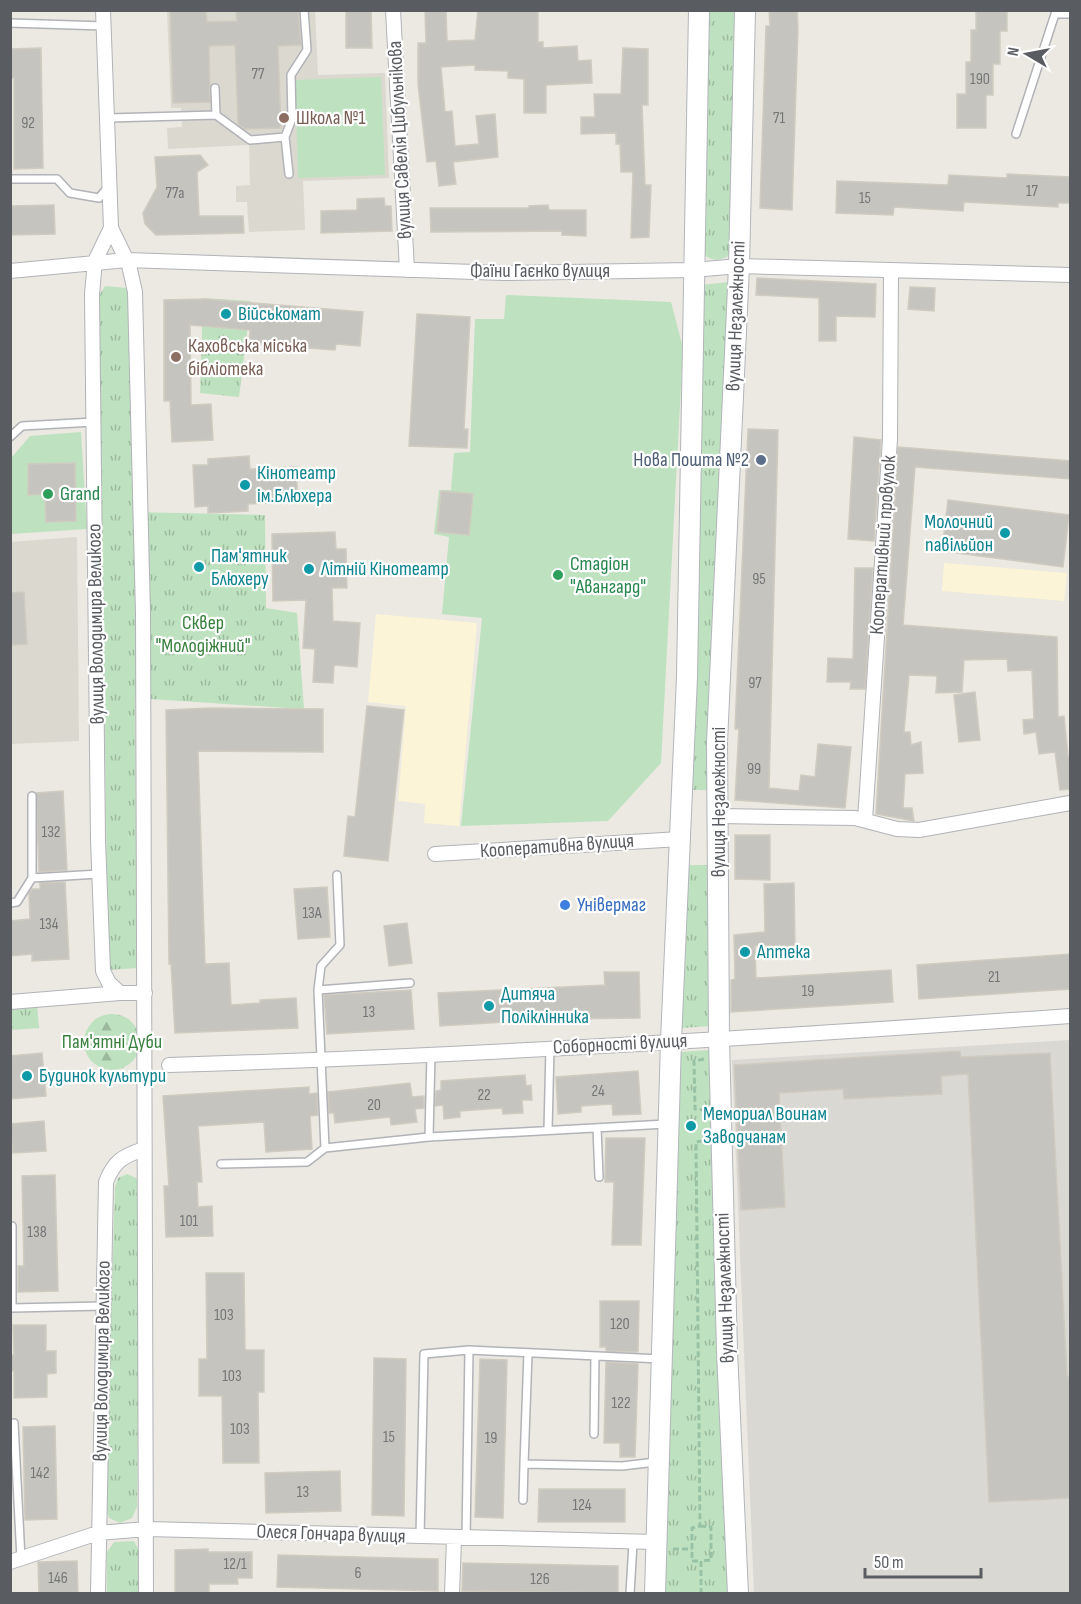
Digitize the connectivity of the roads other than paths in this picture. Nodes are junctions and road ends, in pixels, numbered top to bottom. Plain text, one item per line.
1 (103, 10) edge
2 (304, 10) edge
3 (393, 10) edge
4 (699, 10) edge
5 (745, 10) edge
6 (1071, 14) edge
7 (10, 24) edge
8 (104, 26) junction
9 (215, 88) dead end
10 (216, 115) junction
11 (109, 118) junction
12 (1016, 134) dead end
13 (285, 137) junction
14 (289, 174) dead end
15 (10, 179) edge
16 (110, 185) junction
17 (111, 228) junction
18 (127, 260) junction
19 (95, 261) junction
20 (739, 266) junction
21 (10, 270) edge
22 (407, 270) junction
23 (693, 270) junction
24 (891, 271) junction
25 (1071, 275) edge
26 (94, 422) junction
27 (10, 437) edge
28 (32, 796) dead end
29 (1071, 802) edge
30 (719, 816) junction
31 (865, 820) junction
32 (680, 839) junction
33 (435, 854) dead end
34 (99, 874) junction
35 (337, 875) dead end
36 (32, 878) junction
37 (10, 903) edge
38 (410, 983) dead end
39 (318, 990) junction
40 (120, 993) junction
41 (145, 993) junction
42 (10, 1002) edge
43 (1071, 1016) edge
44 (719, 1039) junction
45 (671, 1041) junction
46 (550, 1048) junction
47 (431, 1054) junction
48 (320, 1061) junction
49 (169, 1065) dead end
50 (669, 1123) junction
51 (597, 1128) junction
52 (548, 1130) junction
53 (429, 1137) junction
54 (325, 1148) junction
55 (144, 1149) junction
56 (221, 1164) dead end
57 (599, 1177) dead end
58 (12, 1226) dead end
59 (103, 1306) junction
60 (469, 1350) junction
61 (528, 1353) junction
62 (595, 1356) junction
63 (662, 1359) junction
64 (14, 1423) dead end
65 (594, 1434) dead end
66 (658, 1462) junction
67 (524, 1464) junction
68 (523, 1500) dead end
69 (147, 1529) junction
70 (98, 1533) junction
71 (420, 1537) junction
72 (460, 1539) junction
73 (656, 1542) junction
74 (633, 1543) junction
75 (16, 1560) edge
76 (98, 1593) edge
77 (146, 1593) edge
78 (452, 1593) edge
79 (630, 1593) edge
80 (655, 1593) edge
81 (738, 1593) edge

1 - 8 street, вулиця Володимира Великого
2 - 13 lane
3 - 22 street, вулиця Савелія Цибульнікова
4 - 23 street, вулиця Незалежності
5 - 20 street, вулиця Незалежності
6 - 12 lane
7 - 8 lane
8 - 11 street, вулиця Володимира Великого
9 - 10 lane
10 - 11 lane
10 - 13 lane
11 - 16 street, вулиця Володимира Великого
13 - 14 lane
15 - 16 lane
16 - 17 street, вулиця Володимира Великого
17 - 18 street, вулиця Володимира Великого
17 - 19 street, вулиця Володимира Великого
18 - 19 street, Фаїни Гаєнко вулиця
18 - 22 street, Фаїни Гаєнко вулиця
18 - 41 street, вулиця Володимира Великого
19 - 21 street, Фаїни Гаєнко вулиця
19 - 26 street, вулиця Володимира Великого
20 - 23 street, Фаїни Гаєнко вулиця
20 - 24 street, Фаїни Гаєнко вулиця
20 - 30 street, вулиця Незалежності
22 - 23 street, Фаїни Гаєнко вулиця
23 - 32 street, вулиця Незалежності
24 - 25 street, Фаїни Гаєнко вулиця
24 - 31 street, Кооперативний провулок
26 - 27 lane
26 - 34 street, вулиця Володимира Великого
28 - 36 lane
29 - 31 street
30 - 31 street
30 - 44 street, вулиця Незалежності
32 - 33 street, Кооперативна вулиця
32 - 45 street, вулиця Незалежності
34 - 36 lane
34 - 40 street, вулиця Володимира Великого
35 - 39 lane
36 - 37 lane
38 - 39 lane
39 - 48 lane
40 - 41 street
40 - 42 street
41 - 55 street, вулиця Володимира Великого
43 - 44 street, Соборності вулиця
44 - 45 street, Соборності вулиця
44 - 81 street, вулиця Незалежності
45 - 46 street, Соборності вулиця
45 - 50 street, вулиця Незалежності
46 - 47 street, Соборності вулиця
46 - 52 lane
47 - 48 street, Соборності вулиця
47 - 53 lane
48 - 49 street, Соборності вулиця
48 - 54 lane
50 - 51 lane
50 - 63 street, вулиця Незалежності
51 - 52 lane
51 - 57 lane
52 - 53 lane
53 - 54 lane
54 - 56 lane
55 - 59 street, вулиця Володимира Великого
55 - 69 street, вулиця Володимира Великого
58 - 59 lane
59 - 70 street, вулиця Володимира Великого
60 - 61 lane
60 - 71 lane
60 - 72 lane
61 - 62 lane
61 - 67 lane
62 - 63 lane
62 - 65 lane
63 - 66 street, вулиця Незалежності
64 - 75 lane
66 - 67 lane
66 - 73 street, вулиця Незалежності
67 - 68 lane
69 - 70 street, Олеся Гончара вулиця
69 - 71 street, Олеся Гончара вулиця
69 - 77 street, вулиця Володимира Великого
70 - 75 street, Олеся Гончара вулиця
70 - 76 street, вулиця Володимира Великого
71 - 72 street, Олеся Гончара вулиця
72 - 74 street, Олеся Гончара вулиця
72 - 78 street
73 - 74 street, Олеся Гончара вулиця
73 - 80 street, вулиця Незалежності
74 - 79 lane

